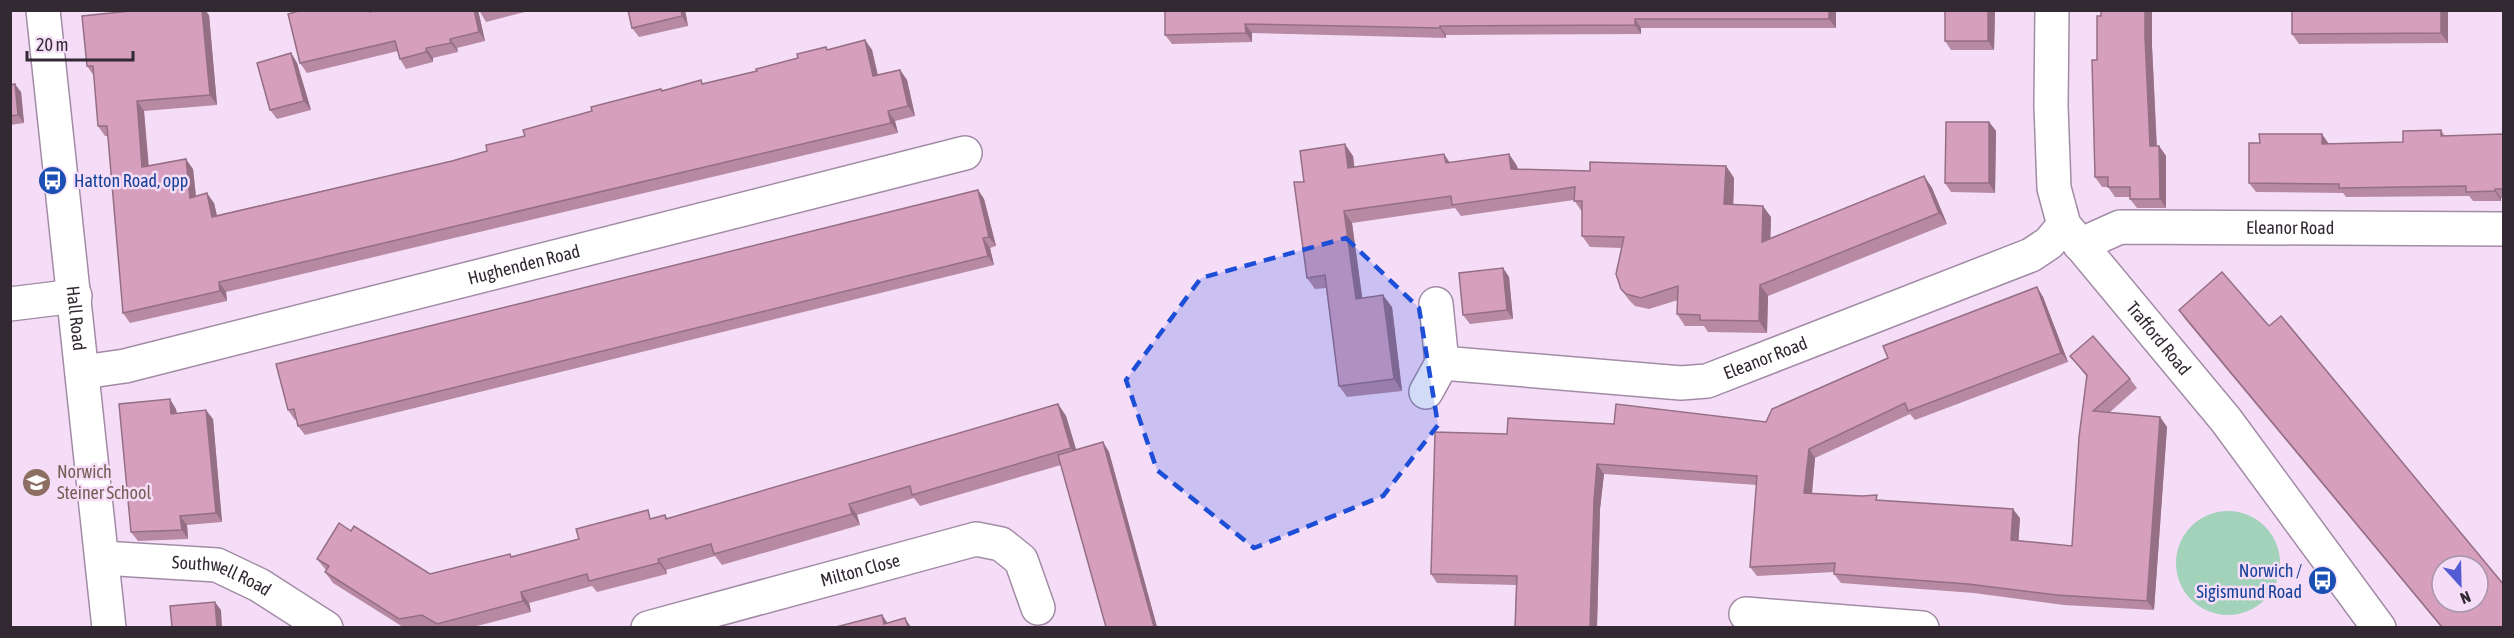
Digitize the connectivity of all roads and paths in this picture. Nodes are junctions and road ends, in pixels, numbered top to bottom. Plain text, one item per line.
1 (43, 10) edge
2 (2052, 10) edge
3 (965, 153) dead end
4 (2504, 229) edge
5 (2072, 235) junction
6 (75, 296) junction
7 (10, 304) edge
8 (1436, 304) dead end
9 (1442, 363) junction
10 (83, 372) junction
11 (1426, 392) dead end
12 (102, 558) junction
13 (1038, 608) dead end
14 (1746, 614) dead end
15 (109, 627) edge
16 (326, 627) edge
17 (648, 627) edge
18 (1922, 627) edge
19 (2379, 627) edge

1 - 6 street, Hall Road
2 - 5 street, Trafford Road
3 - 10 street, Hughenden Road
4 - 5 street, Eleanor Road
5 - 9 street, Eleanor Road
5 - 19 street, Trafford Road
6 - 7 street
6 - 10 street, Hall Road
8 - 9 street
9 - 11 street
10 - 12 street, Hall Road
12 - 15 street, Hall Road
12 - 16 street, Southwell Road
13 - 17 street, Milton Close
14 - 18 street

